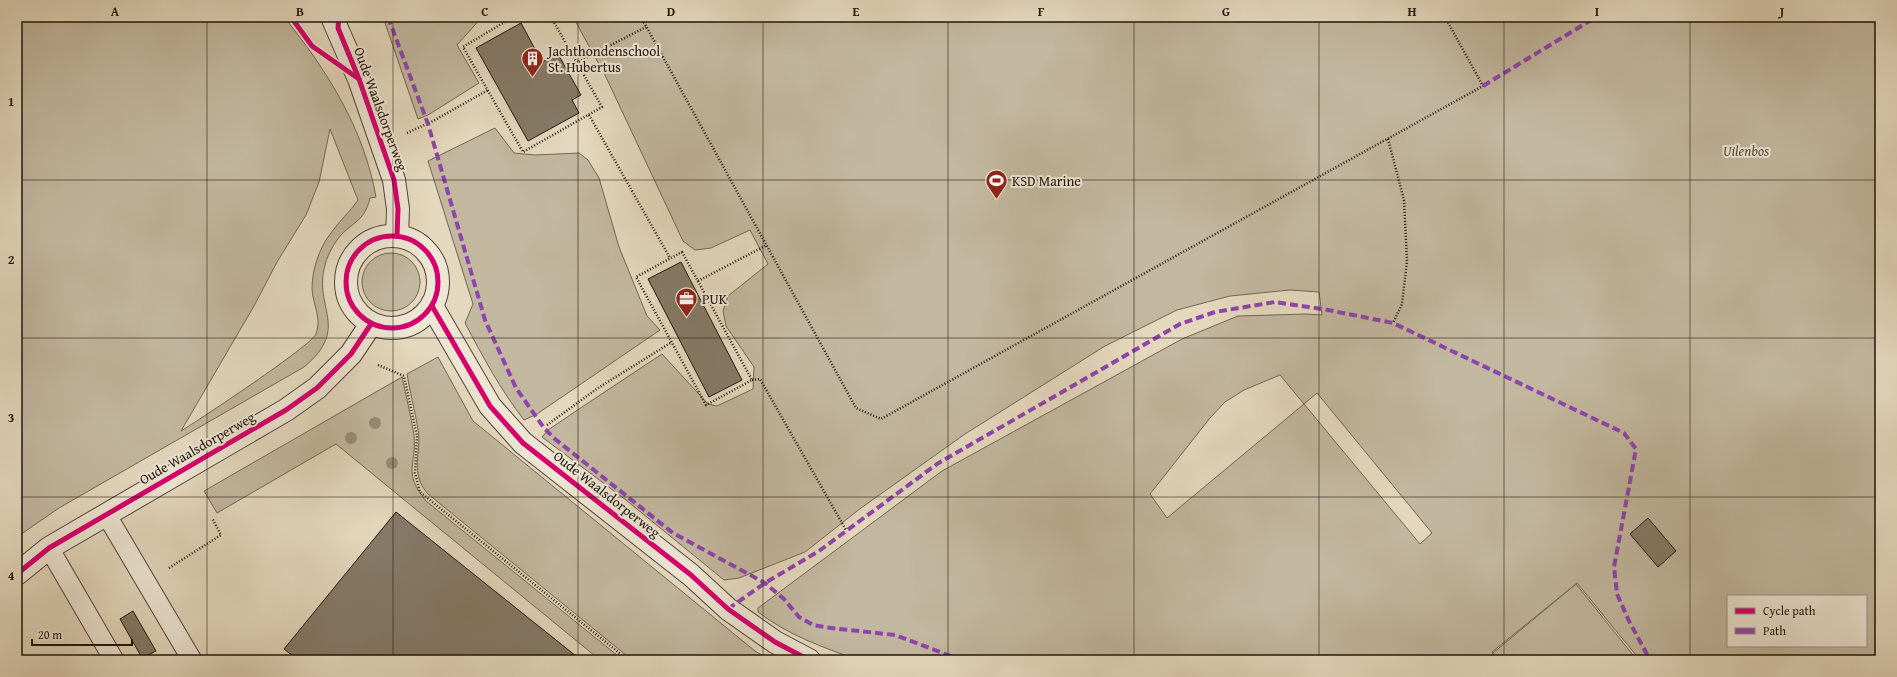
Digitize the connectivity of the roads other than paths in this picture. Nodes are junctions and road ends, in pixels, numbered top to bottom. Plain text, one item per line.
1 (332, 17) edge
2 (397, 236) junction
3 (432, 306) junction
4 (371, 324) junction
5 (106, 514) junction
6 (48, 548) junction
7 (17, 574) edge
8 (185, 657) edge
9 (114, 660) edge
10 (809, 660) edge

1 - 2 street, Oude Waalsdorperweg
2 - 3 street
2 - 4 street
3 - 4 street
3 - 10 street, Oude Waalsdorperweg
4 - 5 street, Oude Waalsdorperweg
5 - 6 street, Oude Waalsdorperweg
5 - 8 lane
6 - 7 street, Oude Waalsdorperweg
6 - 9 lane

